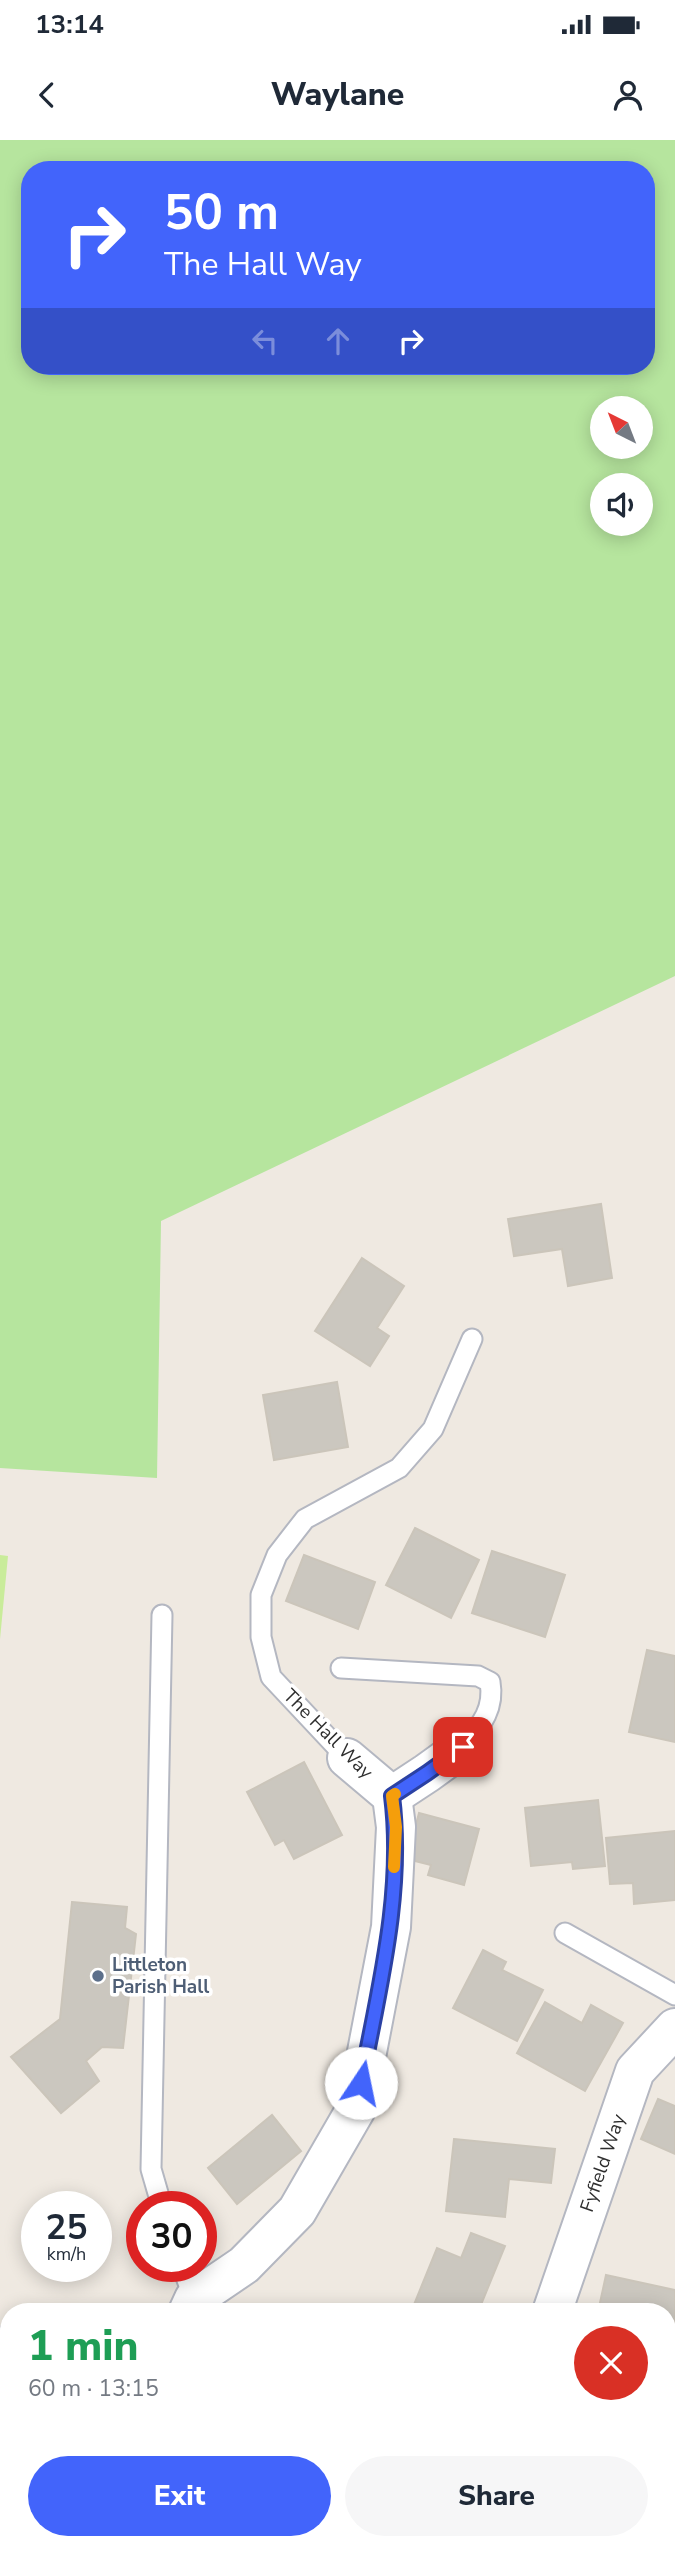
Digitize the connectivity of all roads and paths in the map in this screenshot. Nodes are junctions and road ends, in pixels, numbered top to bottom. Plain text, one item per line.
1 (472, 1339) dead end
2 (162, 1615) dead end
3 (341, 1668) dead end
4 (463, 1747) joint
5 (347, 1758) joint
6 (392, 1796) junction
7 (565, 1933) dead end
8 (675, 1995) edge
9 (675, 2028) edge
10 (157, 2191) edge
11 (188, 2292) edge
12 (555, 2303) edge

1 - 5 lane, The Hall Way
2 - 10 lane
3 - 4 lane
4 - 6 street
5 - 6 street, The Hall Way
6 - 11 street
7 - 8 lane
9 - 12 street, Fyfield Way

